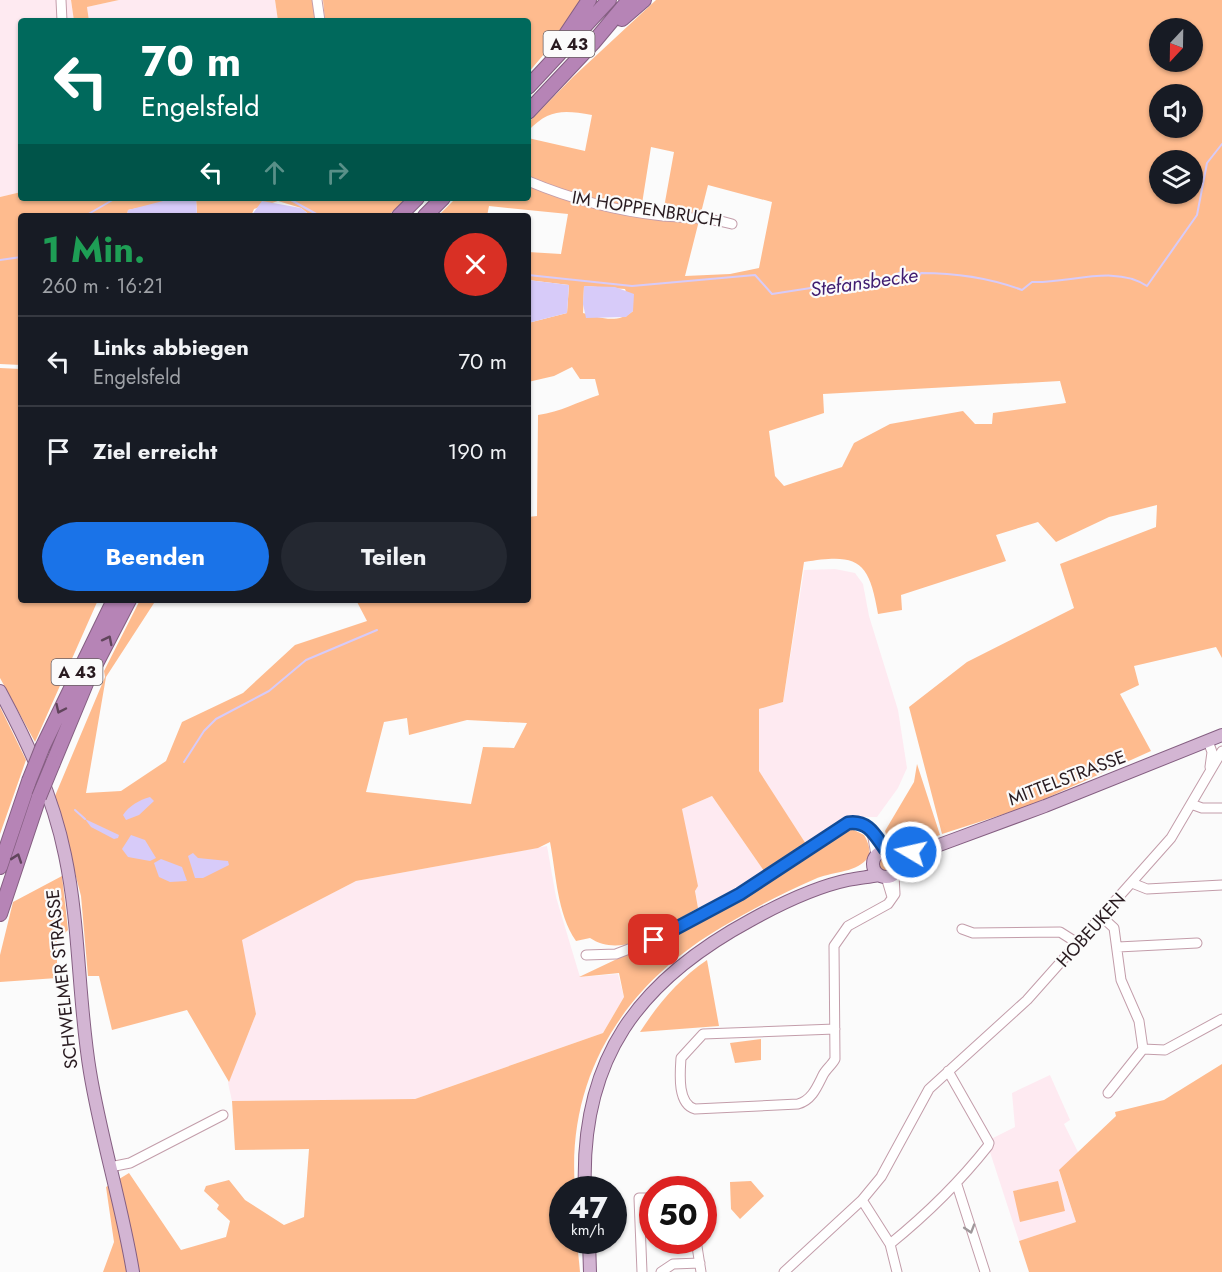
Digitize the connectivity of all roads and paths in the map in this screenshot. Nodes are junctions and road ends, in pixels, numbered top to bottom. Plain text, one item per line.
1 (61, 0) edge
2 (317, 0) edge
3 (589, 0) edge
4 (609, 0) edge
5 (629, 0) edge
6 (645, 0) edge
7 (62, 18) edge
8 (320, 18) edge
9 (593, 43) junction
10 (531, 83) edge
11 (531, 84) edge
12 (531, 109) edge
13 (531, 182) edge
14 (414, 201) edge
15 (440, 201) edge
16 (402, 213) edge
17 (428, 213) edge
18 (732, 224) dead end
19 (113, 603) edge
20 (127, 603) edge
21 (0, 691) edge
22 (1218, 739) edge
23 (1222, 751) edge
24 (1209, 769) junction
25 (1191, 804) junction
26 (1222, 808) edge
27 (886, 865) junction
28 (0, 867) edge
29 (1132, 883) junction
30 (1222, 885) edge
31 (0, 914) edge
32 (1103, 918) junction
33 (962, 929) dead end
34 (1197, 943) dead end
35 (1079, 944) junction
36 (1118, 947) junction
37 (586, 955) dead end
38 (1222, 1019) edge
39 (835, 1029) junction
40 (1143, 1049) junction
41 (948, 1071) junction
42 (1108, 1093) dead end
43 (223, 1115) dead end
44 (110, 1167) junction
45 (585, 1176) edge
46 (957, 1185) junction
47 (862, 1200) junction
48 (890, 1244) junction
49 (590, 1254) edge
50 (641, 1254) edge
51 (701, 1268) edge
52 (133, 1272) edge
53 (591, 1272) edge
54 (642, 1272) edge
55 (661, 1272) edge
56 (784, 1272) edge
57 (897, 1272) edge
58 (985, 1272) edge

1 - 7 street
2 - 8 street
3 - 10 highway
4 - 11 highway, A 43
5 - 9 highway, A 43
6 - 9 highway
9 - 12 highway, A 43
13 - 18 street, IM HOPPENBRUCH
14 - 16 highway
15 - 17 highway
19 -> 28 highway, A 43, bridge
31 -> 20 highway, A 43, bridge
21 - 44 main road, SCHWELMER STRASSE
22 - 24 street, HOBEUKEN
22 - 27 main road, MITTELSTRASSE
23 - 24 street, HOBEUKEN
24 - 25 street, HOBEUKEN
25 - 26 street
25 - 29 street, HOBEUKEN
27 - 37 street
27 - 39 street
27 - 45 main road, MITTELSTRASSE
29 - 30 street
29 - 32 street, HOBEUKEN
32 - 35 street, HOBEUKEN
32 - 36 street
33 - 35 street
34 - 36 street
35 - 41 street, HOBEUKEN
36 - 40 street
38 - 40 street
39 - 39 street
40 - 42 street
41 - 46 street
41 - 47 street, HOBEUKEN
43 - 44 street
44 - 52 main road, SCHWELMER STRASSE
46 - 48 street
46 -> 58 street
47 - 48 street
47 - 56 street, HOBEUKEN
48 - 57 street
49 - 53 main road
50 - 54 street
51 - 55 street

